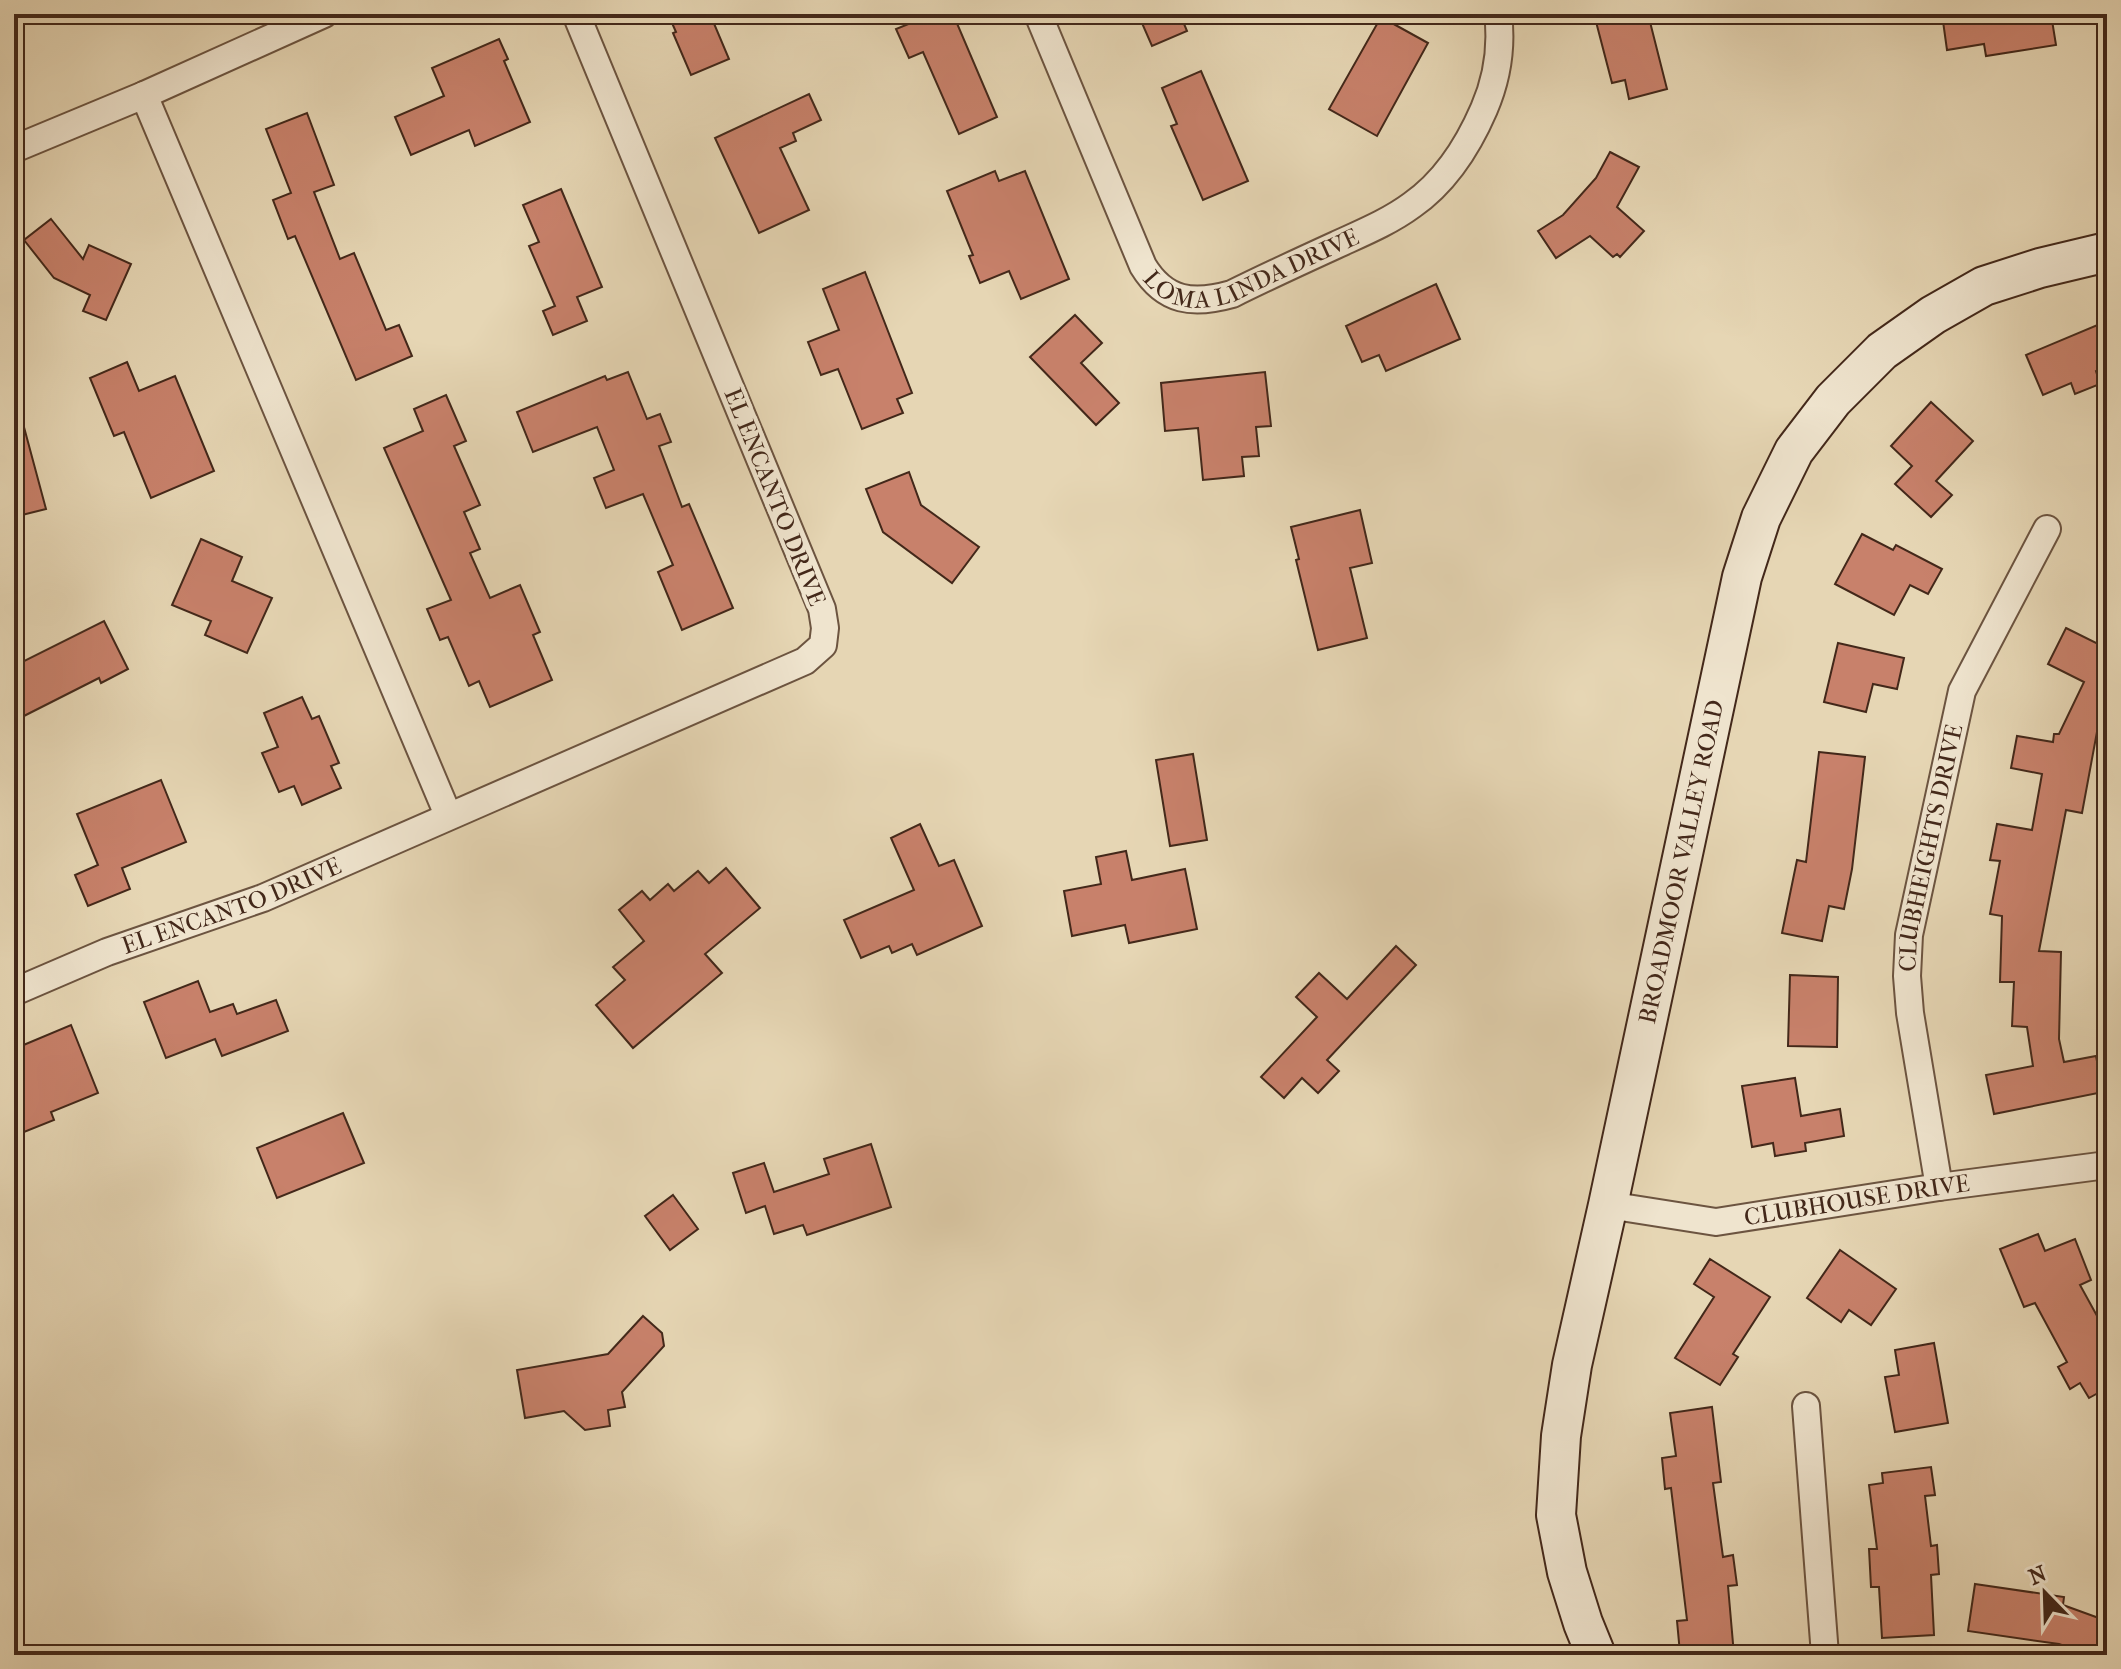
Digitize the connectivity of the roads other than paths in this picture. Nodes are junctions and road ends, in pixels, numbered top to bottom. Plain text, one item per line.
1 (324, 14) edge
2 (576, 14) edge
3 (1038, 14) edge
4 (1498, 14) edge
5 (144, 95) junction
6 (14, 149) edge
7 (2107, 252) edge
8 (2047, 529) dead end
9 (448, 815) junction
10 (14, 992) edge
11 (2107, 1165) edge
12 (1939, 1187) junction
13 (1608, 1205) junction
14 (1806, 1406) dead end
15 (1596, 1655) edge
16 (1825, 1655) edge

1 - 5 street
2 - 9 street, EL ENCANTO DRIVE
3 - 4 street, LOMA LINDA DRIVE
5 - 6 street
5 - 9 street
7 - 13 street, BROADMOOR VALLEY ROAD
8 - 12 street, CLUBHEIGHTS DRIVE
9 - 10 street, EL ENCANTO DRIVE
11 - 12 street, CLUBHOUSE DRIVE
12 - 13 street, CLUBHOUSE DRIVE
13 - 15 street, BROADMOOR VALLEY ROAD
14 - 16 street

